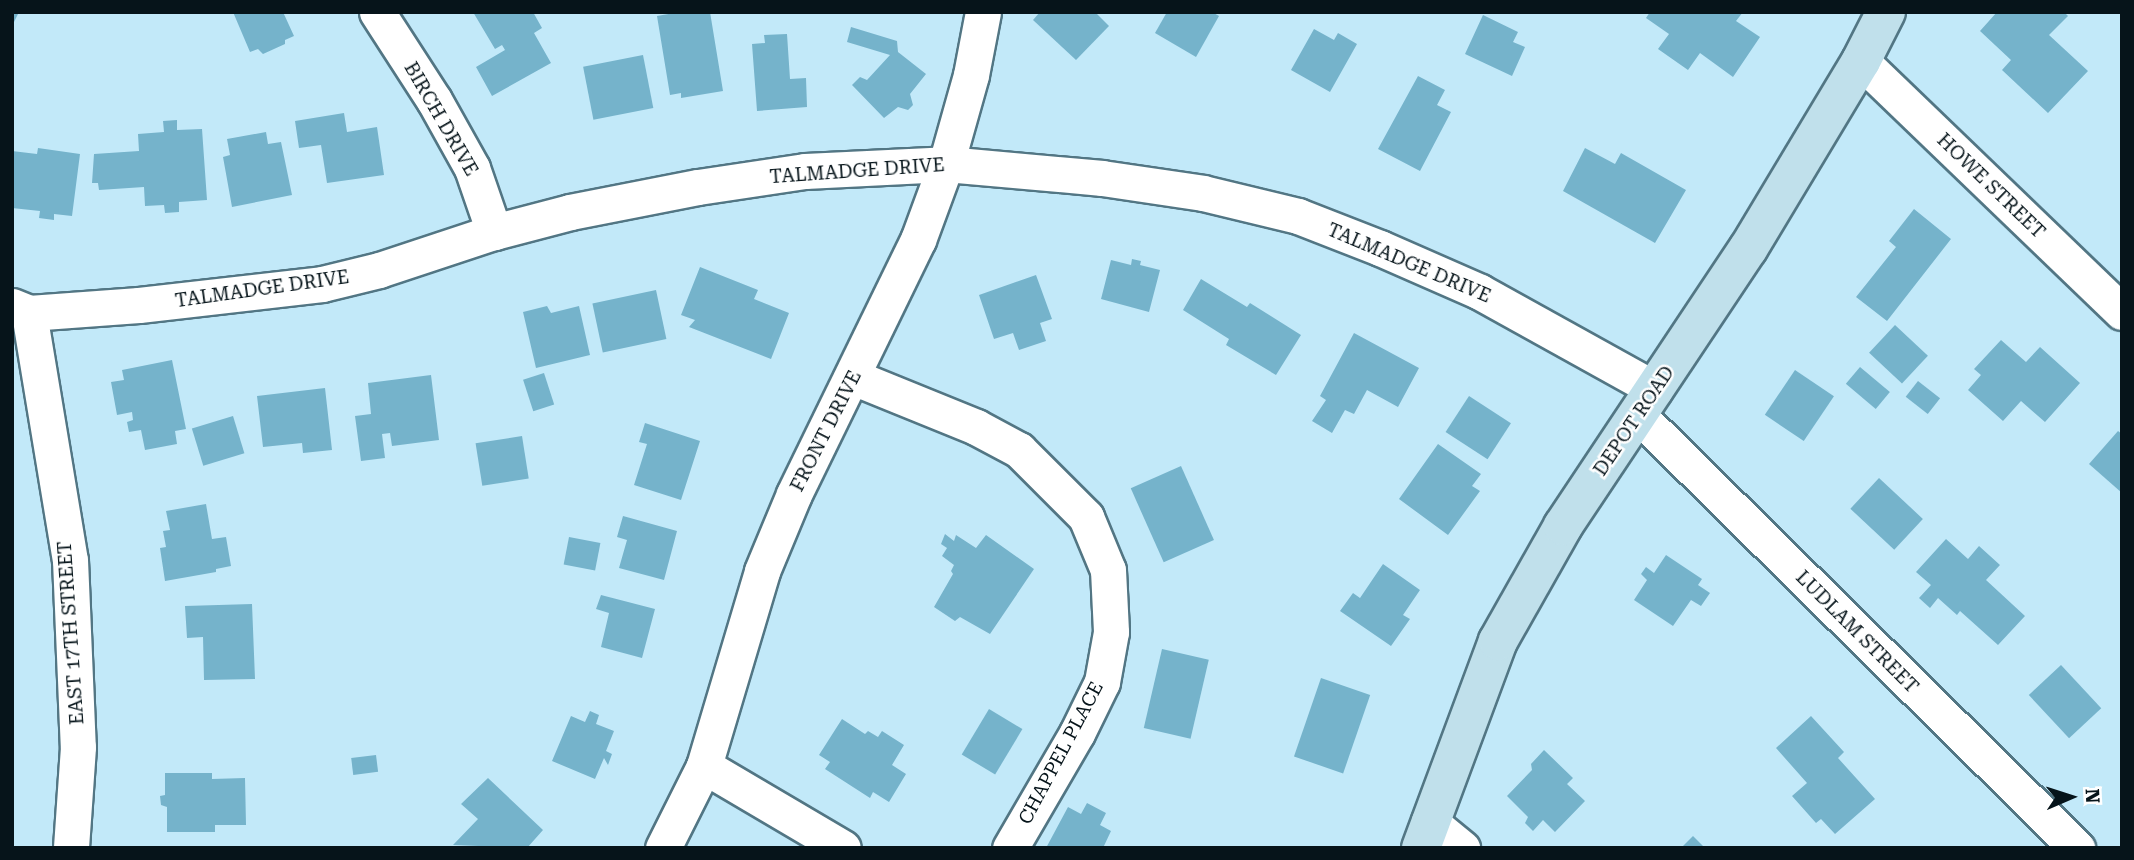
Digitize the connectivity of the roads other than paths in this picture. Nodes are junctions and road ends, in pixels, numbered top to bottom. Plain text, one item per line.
1 (377, 12) edge
2 (983, 12) edge
3 (1886, 12) edge
4 (1861, 61) junction
5 (946, 164) junction
6 (494, 232) junction
7 (20, 309) edge
8 (2122, 312) edge
9 (853, 377) junction
10 (1646, 402) junction
11 (704, 766) junction
12 (1425, 834) edge
13 (71, 848) edge
14 (663, 848) edge
15 (843, 848) edge
16 (1010, 848) edge
17 (1462, 848) edge
18 (2077, 848) edge

1 - 6 street, BIRCH DRIVE
2 - 5 street, FRONT DRIVE
3 - 4 street, DEPOT ROAD
4 - 8 street, HOWE STREET
4 - 10 street, DEPOT ROAD
5 - 6 street, TALMADGE DRIVE
5 - 9 street, FRONT DRIVE
5 - 10 street, TALMADGE DRIVE
6 - 7 street, TALMADGE DRIVE
7 - 13 street, EAST 17TH STREET
9 - 11 street, FRONT DRIVE
9 - 16 street, CHAPPEL PLACE
10 - 12 street, DEPOT ROAD
10 - 18 street, LUDLAM STREET
11 - 14 street, FRONT DRIVE
11 - 15 street
12 - 17 street

